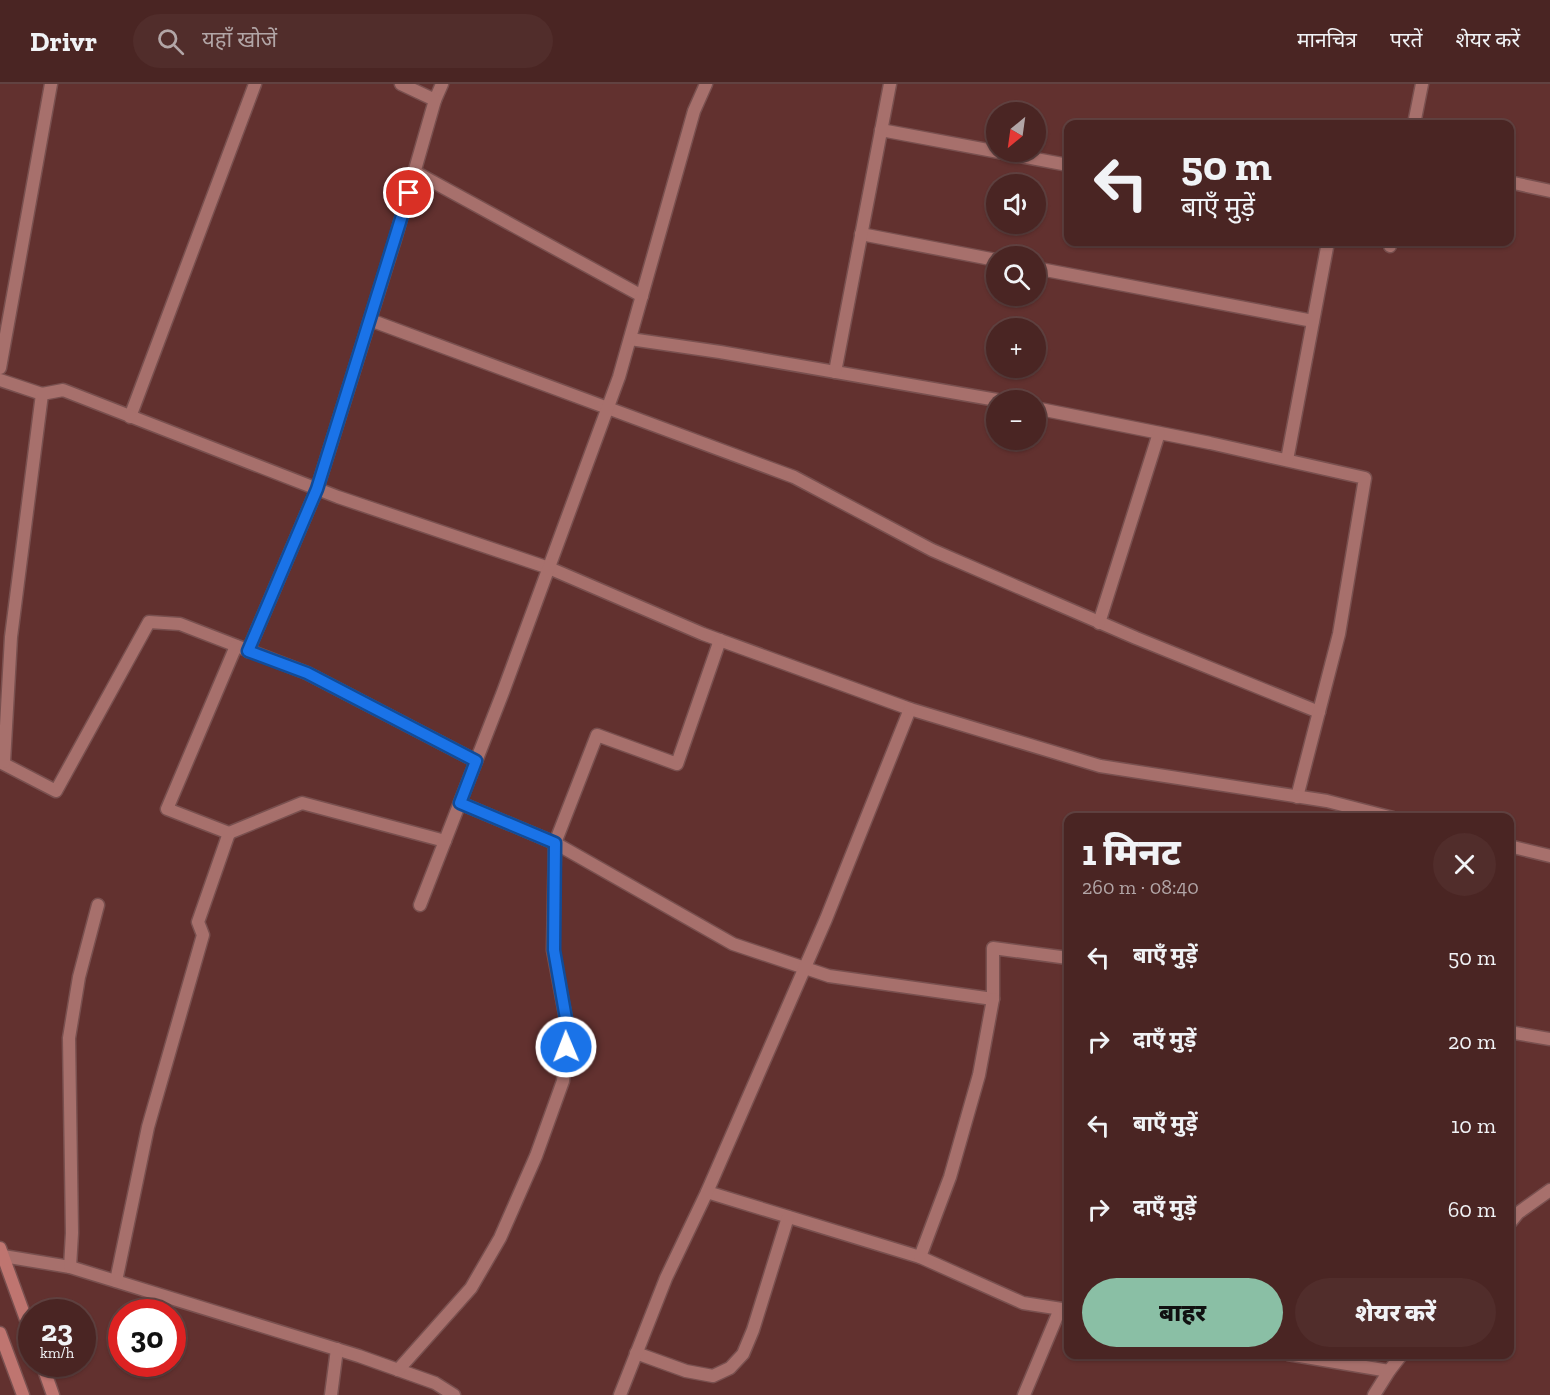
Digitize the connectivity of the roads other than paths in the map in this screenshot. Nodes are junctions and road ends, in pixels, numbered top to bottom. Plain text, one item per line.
1 (51, 84) edge
2 (255, 84) edge
3 (401, 84) edge
4 (442, 84) edge
5 (706, 84) edge
6 (890, 84) edge
7 (1422, 84) edge
8 (435, 100) junction
9 (1415, 120) edge
10 (881, 130) junction
11 (1064, 164) edge
12 (415, 172) junction
13 (1514, 183) edge
14 (1550, 191) edge
15 (861, 234) junction
16 (1327, 246) edge
17 (986, 258) edge
18 (1046, 270) edge
19 (642, 296) junction
20 (370, 320) junction
21 (1313, 321) junction
22 (630, 339) junction
23 (0, 368) edge
24 (836, 372) junction
25 (0, 380) edge
26 (42, 394) junction
27 (986, 398) edge
28 (607, 408) junction
29 (1046, 410) edge
30 (130, 417) junction
31 (1159, 433) junction
32 (1287, 460) junction
33 (317, 489) junction
34 (549, 568) junction
35 (1099, 623) junction
36 (720, 640) junction
37 (242, 648) junction
38 (910, 709) junction
39 (1319, 712) junction
40 (476, 761) junction
41 (2, 762) edge
42 (1297, 797) junction
43 (460, 803) junction
44 (1374, 813) edge
45 (229, 833) junction
46 (446, 841) junction
47 (555, 843) junction
48 (1514, 847) edge
49 (1550, 856) edge
50 (98, 904) dead end
51 (420, 905) dead end
52 (1064, 957) edge
53 (804, 968) junction
54 (993, 999) junction
55 (1514, 1033) edge
56 (1550, 1039) edge
57 (1550, 1190) edge
58 (707, 1192) junction
59 (788, 1216) junction
60 (1514, 1218) edge
61 (1, 1252) edge
62 (920, 1257) junction
63 (70, 1267) junction
64 (116, 1281) junction
65 (18, 1299) edge
66 (1064, 1309) edge
67 (0, 1333) edge
68 (338, 1349) junction
69 (636, 1353) junction
70 (1318, 1359) edge
71 (1398, 1359) edge
72 (398, 1370) junction
73 (1389, 1371) junction
74 (47, 1377) edge
75 (23, 1395) edge
76 (53, 1395) edge
77 (331, 1395) edge
78 (454, 1395) edge
79 (620, 1395) edge
80 (1024, 1395) edge
81 (1374, 1395) edge

1 - 23 street
2 - 30 street
3 - 8 street
4 - 8 street
5 - 19 street
6 - 10 street
7 - 9 street
8 - 12 street
10 - 11 street
10 - 15 street
12 - 19 street
12 - 20 street
13 - 14 street
15 - 17 street
15 - 24 street
16 - 21 street
18 - 21 street
19 - 22 street
20 - 28 street
20 - 33 street
21 - 32 street
22 - 24 street
22 - 28 street
24 - 27 street
25 - 26 street
26 - 30 street
26 - 41 street
28 - 34 street
28 - 35 street
29 - 31 street
30 - 33 street
31 - 32 street
31 - 35 street
32 - 39 street
33 - 34 street
33 - 37 street
34 - 36 street
34 - 40 street
35 - 39 street
36 - 38 street
36 - 47 street
37 - 40 street
37 - 41 street
37 - 45 street
38 - 42 street
38 - 53 street
39 - 42 street
40 - 43 street
42 - 44 street
43 - 46 street
43 - 47 street
45 - 46 street
45 - 64 street
46 - 51 street
47 - 53 street
47 - 72 street
48 - 49 street
50 - 63 street
52 - 54 street
53 - 54 street
53 - 58 street
54 - 62 street
55 - 56 street
57 - 60 street
58 - 59 street
58 - 69 street
59 - 62 street
59 - 69 street
61 - 63 street
61 - 65 street
62 - 66 street
63 - 64 street
64 - 68 street
66 - 80 street
67 - 75 street
68 - 72 street
68 - 77 street
69 - 79 street
70 - 73 street
71 - 73 street
72 - 78 street
73 - 81 street
74 - 76 street

